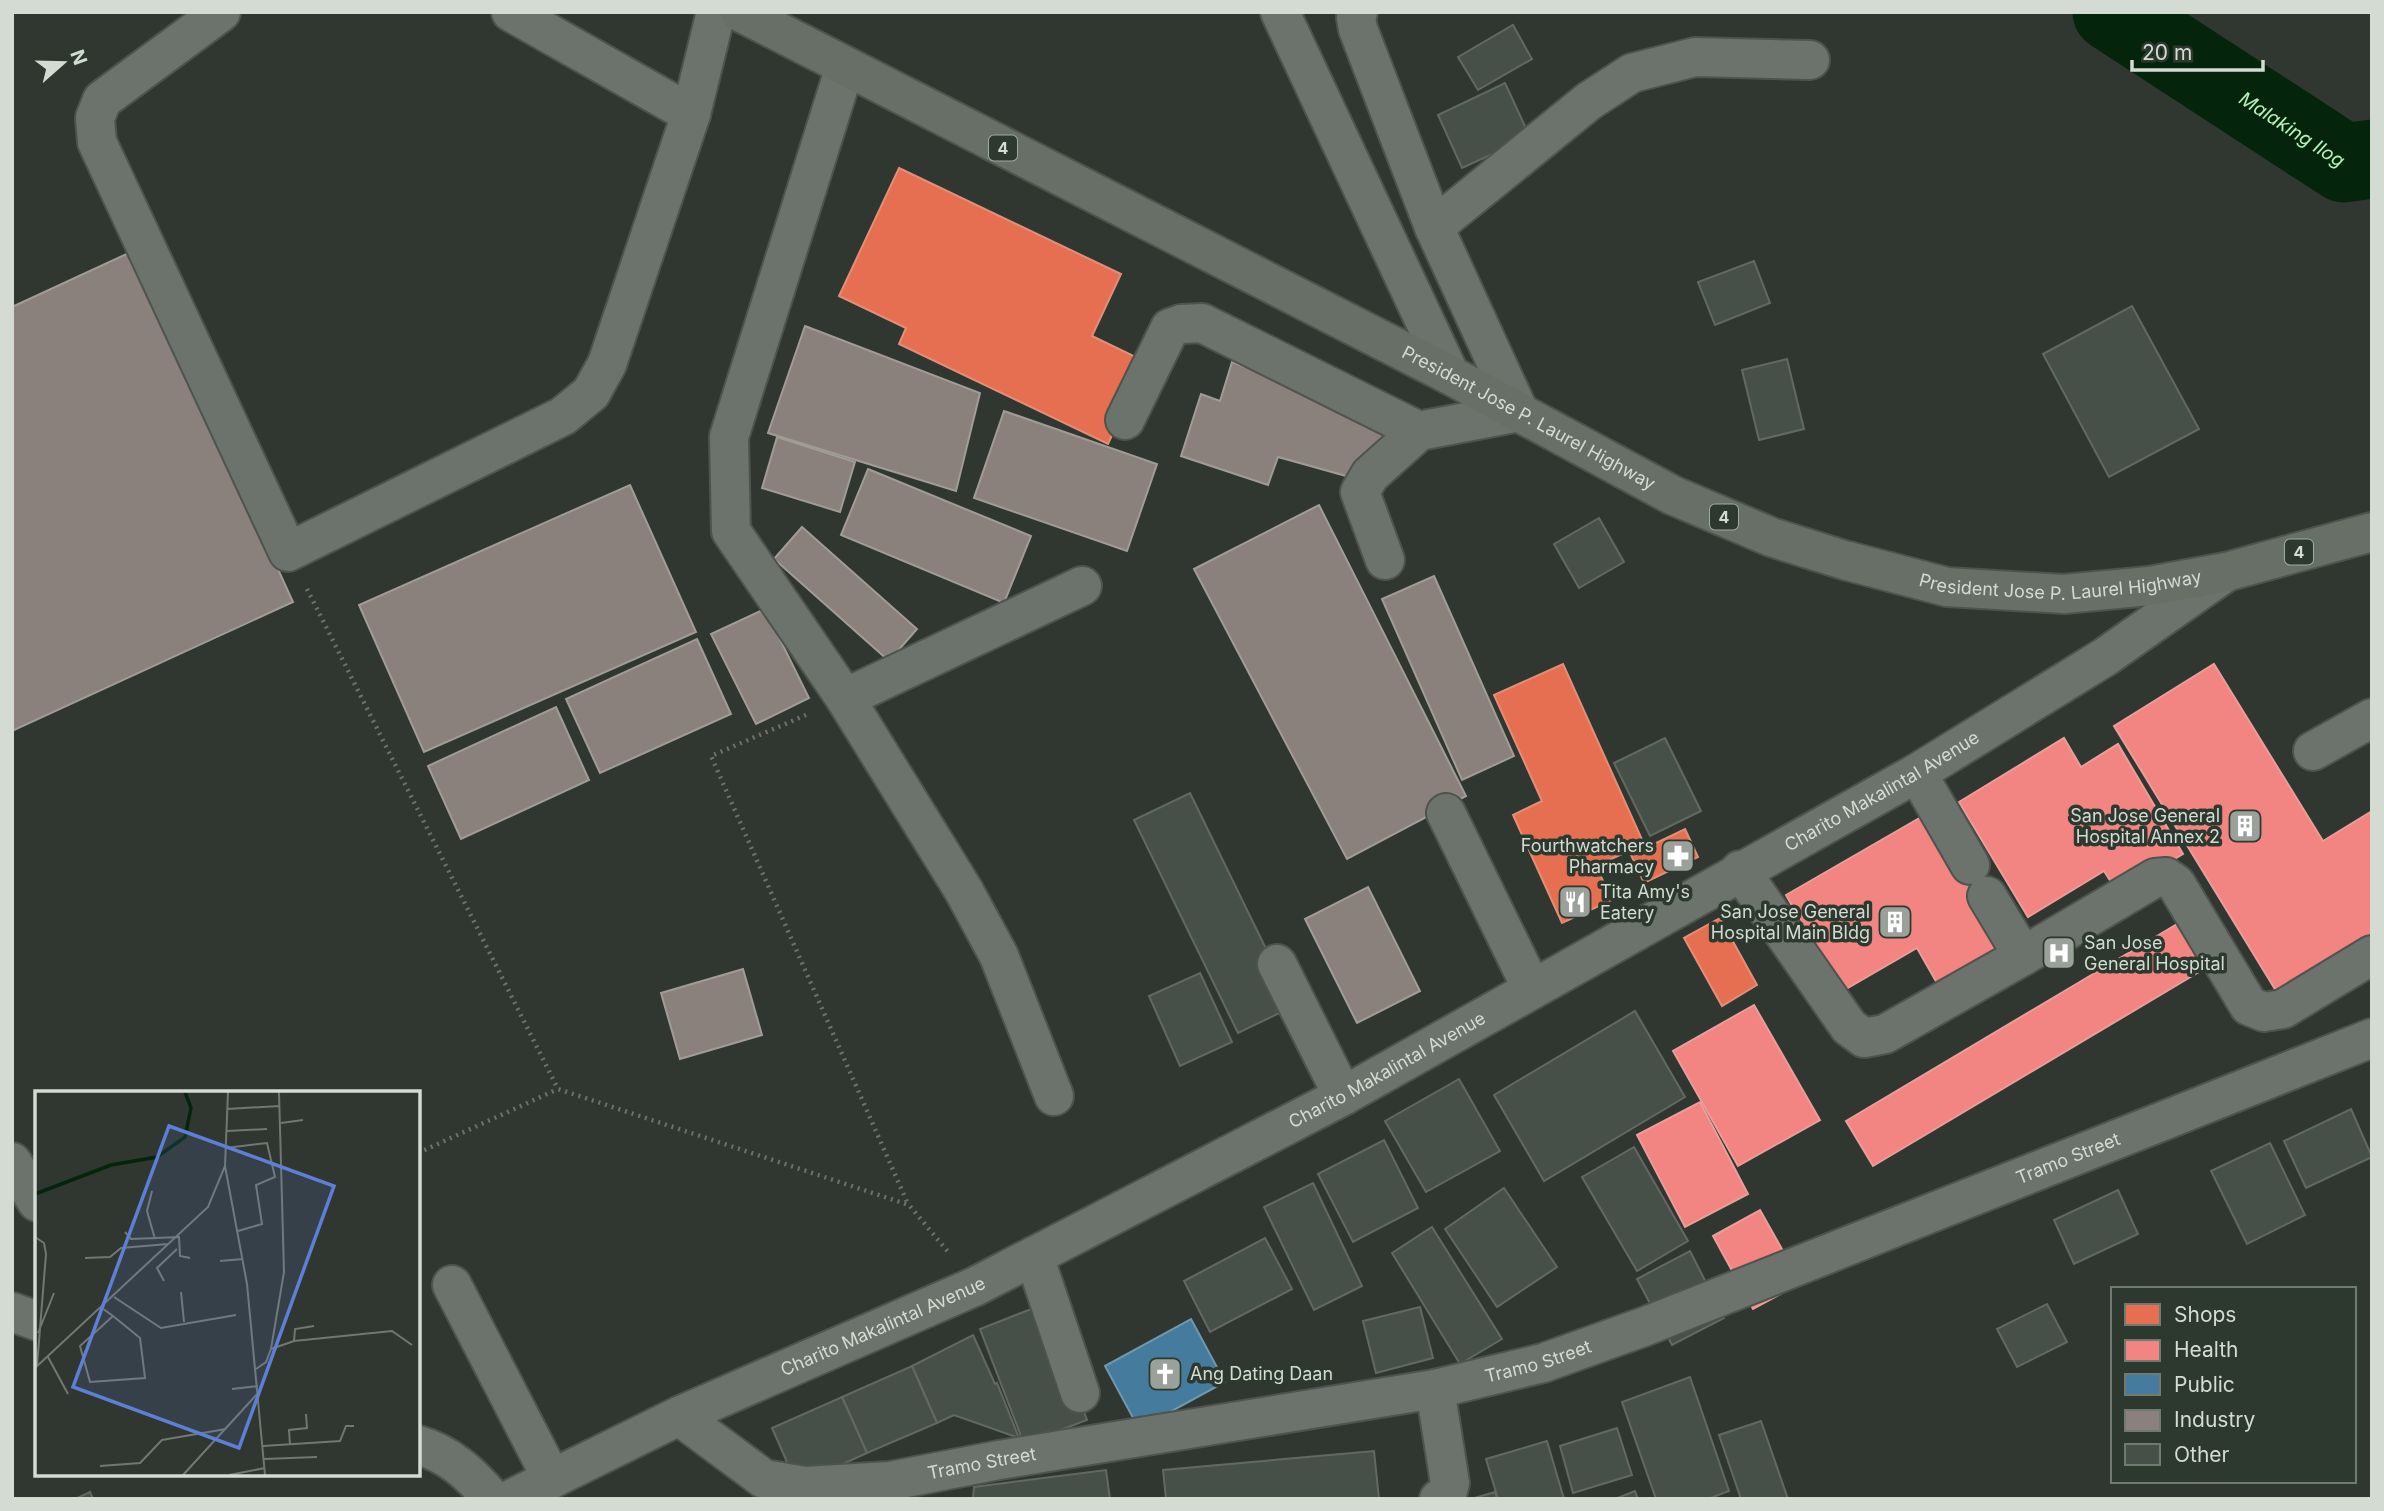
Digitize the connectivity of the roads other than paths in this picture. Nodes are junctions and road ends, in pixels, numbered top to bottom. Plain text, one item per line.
1 (221, 12) edge
2 (511, 12) edge
3 (716, 12) edge
4 (740, 12) edge
5 (1280, 12) edge
6 (1359, 12) edge
7 (1810, 60) dead end
8 (845, 67) junction
9 (691, 114) junction
10 (1434, 227) junction
11 (1450, 375) junction
12 (1519, 412) junction
13 (1125, 420) dead end
14 (1419, 431) junction
15 (2372, 532) edge
16 (1385, 561) dead end
17 (2226, 572) junction
18 (1082, 586) dead end
19 (845, 698) junction
20 (2372, 718) edge
21 (2313, 751) dead end
22 (1917, 773) junction
23 (1446, 813) dead end
24 (1740, 870) junction
25 (2372, 955) edge
26 (2023, 956) junction
27 (1277, 964) dead end
28 (1532, 989) junction
29 (2372, 1038) edge
30 (1054, 1096) dead end
31 (1343, 1096) junction
32 (12, 1162) edge
33 (35, 1199) edge
34 (1034, 1256) junction
35 (452, 1285) dead end
36 (12, 1312) edge
37 (35, 1320) edge
38 (1435, 1389) junction
39 (1080, 1393) dead end
40 (679, 1416) junction
41 (420, 1445) edge
42 (552, 1479) junction
43 (893, 1490) edge
44 (492, 1499) edge
45 (511, 1499) edge
46 (1439, 1499) edge

1 - 9 street
2 - 9 street
3 - 9 street
4 - 8 highway, President Jose P. Laurel Highway / 4
5 - 11 street
6 - 10 street
7 - 10 street
8 - 11 highway, President Jose P. Laurel Highway / 4
8 - 19 street
10 - 12 street
11 - 12 highway, President Jose P. Laurel Highway / 4
12 - 14 street
12 - 17 highway, President Jose P. Laurel Highway / 4
13 - 14 street
14 - 16 street
15 - 17 highway, President Jose P. Laurel Highway / 4
17 - 22 street, Charito Makalintal Avenue
18 - 19 street
19 - 30 street
20 - 21 street
22 - 24 street, Charito Makalintal Avenue
22 - 26 street
23 - 28 street
24 - 26 street
24 - 28 street, Charito Makalintal Avenue
25 - 26 street
27 - 31 street
28 - 31 street, Charito Makalintal Avenue
29 - 38 street, Tramo Street
31 - 34 street, Charito Makalintal Avenue
32 - 33 street
34 - 39 street
34 - 40 street, Charito Makalintal Avenue
35 - 42 street
36 - 37 street
38 - 43 street, Tramo Street
38 - 46 street
40 - 42 street, Charito Makalintal Avenue
40 - 43 street, Tramo Street
41 - 44 street
42 - 45 street, Charito Makalintal Avenue

